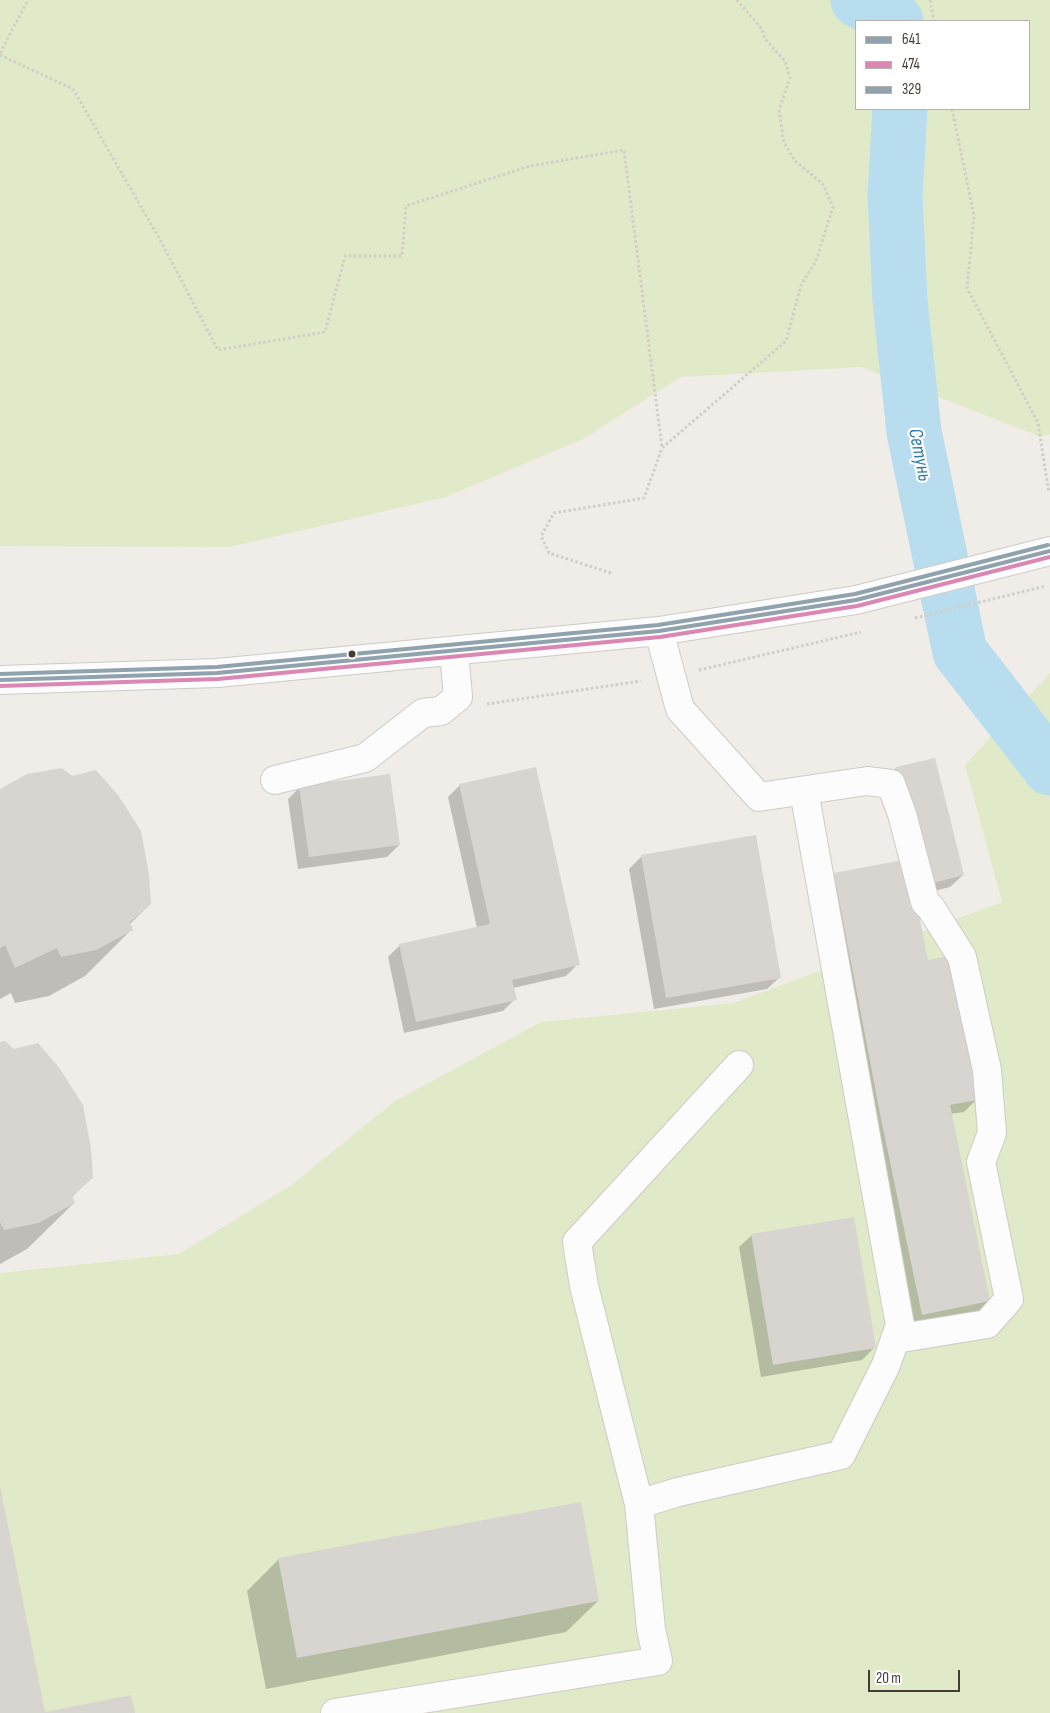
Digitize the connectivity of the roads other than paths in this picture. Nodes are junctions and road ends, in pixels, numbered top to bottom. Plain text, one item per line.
1 (1044, 553) edge
2 (659, 631) junction
3 (454, 651) junction
4 (0, 680) edge
5 (275, 780) dead end
6 (804, 791) junction
7 (739, 1065) dead end
8 (895, 1339) junction
9 (639, 1504) junction
10 (335, 1713) edge

1 - 2 street
2 - 3 street
2 - 6 street
3 - 4 street
3 - 5 street
6 - 8 street
6 - 8 street
7 - 9 street
8 - 9 street
9 - 10 street

